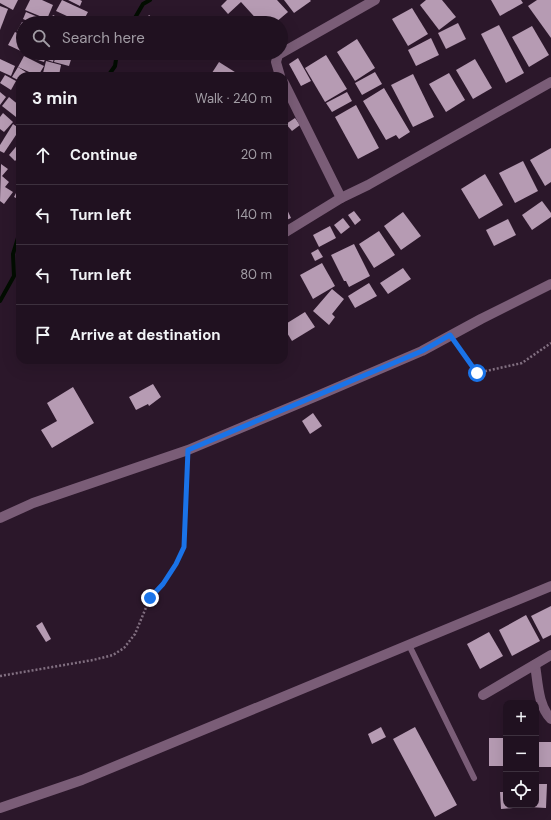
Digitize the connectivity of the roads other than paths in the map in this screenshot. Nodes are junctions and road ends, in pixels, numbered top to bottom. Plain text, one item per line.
1 (375, 0) edge
2 (288, 49) edge
3 (277, 60) edge
4 (279, 72) edge
5 (551, 82) edge
6 (288, 91) edge
7 (341, 198) junction
8 (288, 231) edge
9 (551, 284) edge
10 (0, 518) edge
11 (551, 586) edge
12 (409, 645) junction
13 (551, 655) edge
14 (535, 665) junction
15 (483, 695) dead end
16 (551, 719) edge
17 (474, 778) dead end
18 (0, 808) edge

1 - 2 street
3 - 4 street
5 - 7 street
6 - 7 street
7 - 8 street
9 - 10 street
11 - 12 street
12 - 17 lane
12 - 18 street
13 - 14 street
14 - 15 street
14 - 16 street

